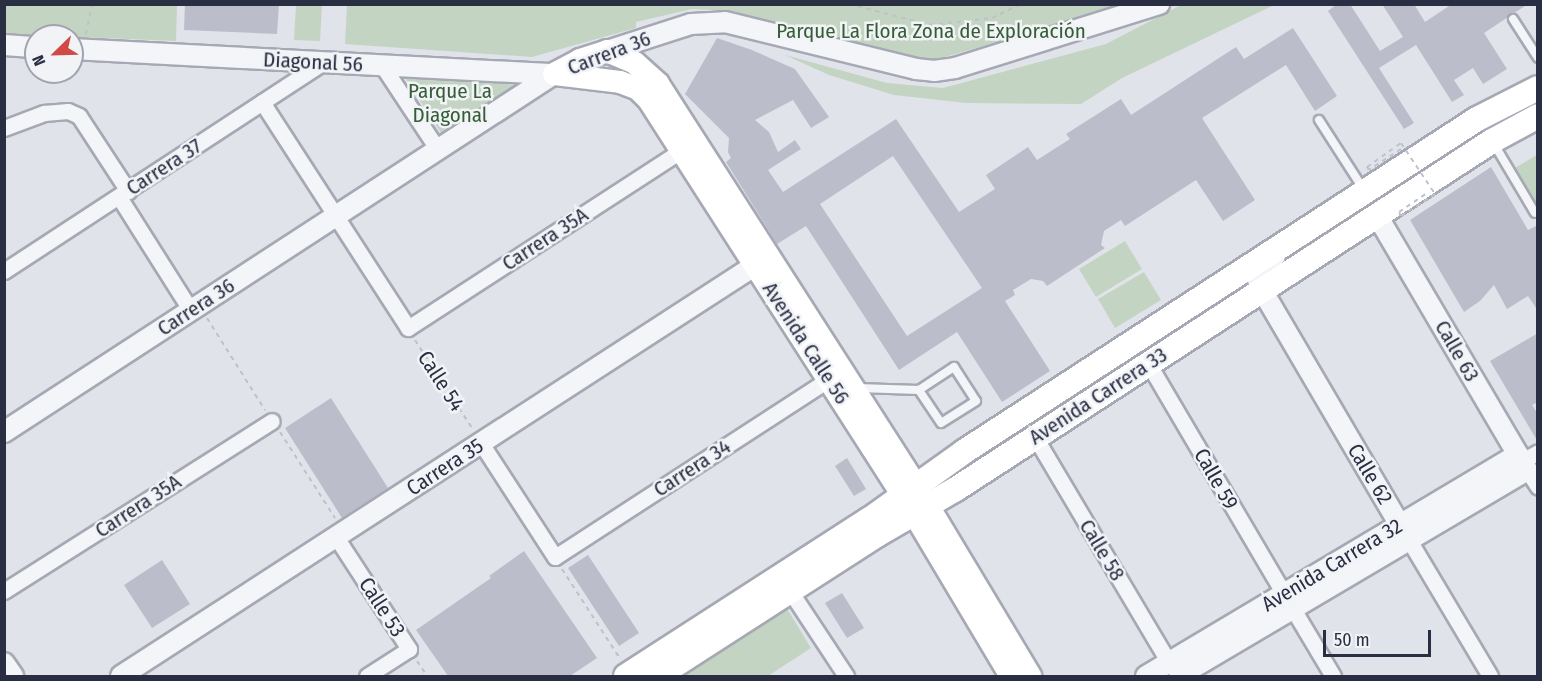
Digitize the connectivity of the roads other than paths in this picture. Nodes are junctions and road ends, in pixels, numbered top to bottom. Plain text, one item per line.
1 (1159, 4) edge
2 (1513, 19) dead end
3 (4, 45) edge
4 (24, 46) edge
5 (84, 49) edge
6 (608, 51) junction
7 (1538, 58) edge
8 (323, 62) junction
9 (382, 65) junction
10 (555, 74) junction
11 (1538, 88) edge
12 (262, 102) junction
13 (1538, 116) edge
14 (1319, 120) dead end
15 (4, 128) edge
16 (1492, 141) junction
17 (438, 150) junction
18 (681, 150) junction
19 (1365, 191) junction
20 (123, 194) junction
21 (1333, 212) junction
22 (1535, 213) dead end
23 (1377, 215) junction
24 (336, 217) junction
25 (763, 261) junction
26 (4, 271) edge
27 (1261, 279) junction
28 (191, 311) junction
29 (408, 328) joint
30 (1148, 363) junction
31 (829, 379) junction
32 (854, 388) junction
33 (919, 390) junction
34 (272, 421) dead end
35 (4, 432) edge
36 (1035, 437) junction
37 (481, 443) junction
38 (1526, 459) edge
39 (1538, 488) edge
40 (916, 500) junction
41 (1405, 532) junction
42 (336, 537) junction
43 (4, 591) edge
44 (790, 591) junction
45 (1288, 601) junction
46 (4, 663) edge
47 (623, 668) edge
48 (1174, 670) edge
49 (13, 676) edge
50 (121, 676) edge
51 (367, 676) edge
52 (658, 676) edge
53 (846, 676) edge
54 (1011, 676) edge
55 (1030, 676) edge
56 (1146, 676) edge
57 (1333, 676) edge
58 (1490, 676) edge

1 - 6 street, Carrera 36
2 - 7 lane
3 - 4 street
5 - 8 street, Diagonal 56
6 - 10 main road, Carrera 36
6 - 25 main road, Avenida Calle 56
8 - 9 street, Diagonal 56
8 - 12 street, Carrera 37
9 - 10 street, Diagonal 56
9 - 17 street
10 - 17 street, Carrera 36
10 - 18 main road, Avenida Calle 56
11 - 19 main road, Avenida Carrera 33
12 - 20 street, Carrera 37
12 - 24 street, Calle 54
13 - 16 main road, Avenida Carrera 33
14 - 19 lane
15 - 20 street
16 - 22 lane
16 - 23 main road, Avenida Carrera 33
17 - 24 street, Carrera 36
18 - 25 main road, Avenida Calle 56
18 - 29 street, Carrera 35A
19 - 21 main road, Avenida Carrera 33
20 - 26 street, Carrera 37
20 - 28 street
21 - 27 street, Avenida Carrera 33
21 - 40 main road, Avenida Carrera 33
23 - 27 main road, Avenida Carrera 33
23 - 38 street, Calle 63
24 - 28 street, Carrera 36
24 - 29 street, Calle 54
25 - 31 main road, Avenida Calle 56
25 - 32 main road, Avenida Calle 56
25 - 37 street, Carrera 35
27 - 30 main road, Avenida Carrera 33
27 - 41 street, Calle 62
28 - 35 street, Carrera 36
30 - 36 main road, Avenida Carrera 33
30 - 45 street, Calle 59
31 - 37 street, Carrera 34
31 - 40 main road, Avenida Calle 56
32 - 33 lane
32 - 40 main road, Avenida Calle 56
33 - 33 lane
34 - 43 street, Carrera 35A
36 - 40 main road, Avenida Carrera 33
36 - 48 street, Calle 58
37 - 42 street, Carrera 35
38 - 39 street, Calle 63
38 - 41 street, Avenida Carrera 32
40 - 44 main road, Avenida Carrera 33
40 - 47 main road, Avenida Carrera 33
40 - 54 main road, Avenida Calle 56
40 - 55 main road, Avenida Calle 56
41 - 45 street, Avenida Carrera 32
41 - 58 street, Calle 62
42 - 50 street, Carrera 35
42 - 51 street, Calle 53
44 - 52 main road, Avenida Carrera 33
44 - 53 street
45 - 48 street, Avenida Carrera 32
45 - 57 street, Calle 59
46 - 49 street
48 - 56 street, Avenida Carrera 32

